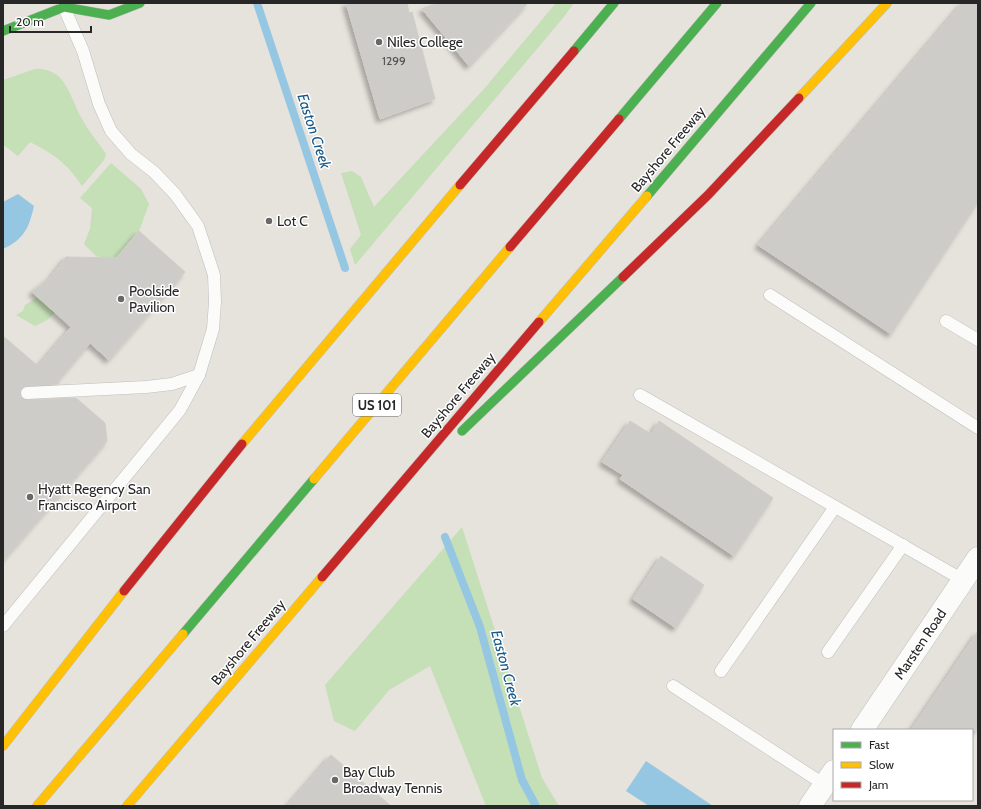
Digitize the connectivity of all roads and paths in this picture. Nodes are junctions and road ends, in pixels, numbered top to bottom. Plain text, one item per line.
1 (140, 3) edge
2 (614, 3) edge
3 (717, 3) edge
4 (811, 3) edge
5 (887, 3) edge
6 (64, 4) edge
7 (4, 26) edge
8 (770, 295) dead end
9 (946, 321) dead end
10 (978, 340) edge
11 (199, 375) junction
12 (26, 393) dead end
13 (640, 395) dead end
14 (978, 428) edge
15 (457, 436) dead end
16 (440, 452) dead end
17 (835, 507) junction
18 (372, 518) junction
19 (903, 545) junction
20 (978, 558) edge
21 (963, 580) junction
22 (3, 626) edge
23 (828, 652) dead end
24 (721, 671) dead end
25 (673, 686) dead end
26 (863, 729) edge
27 (3, 746) edge
28 (829, 778) edge
29 (37, 806) edge
30 (127, 806) edge
31 (810, 806) edge

1 - 6 main road
2 - 27 main road
3 - 29 main road, US 101
4 - 18 main road, Bayshore Freeway
5 - 15 main road
6 - 7 main road
6 - 11 lane
8 - 14 lane
9 - 10 lane
11 - 12 lane
11 - 22 lane
13 - 17 lane
16 - 18 main road
17 - 19 lane
17 - 24 lane
18 - 30 main road, Bayshore Freeway
19 - 21 lane
19 - 23 lane
20 - 21 street, Marsten Road
21 - 26 street, Marsten Road
25 - 28 lane
28 - 31 street

